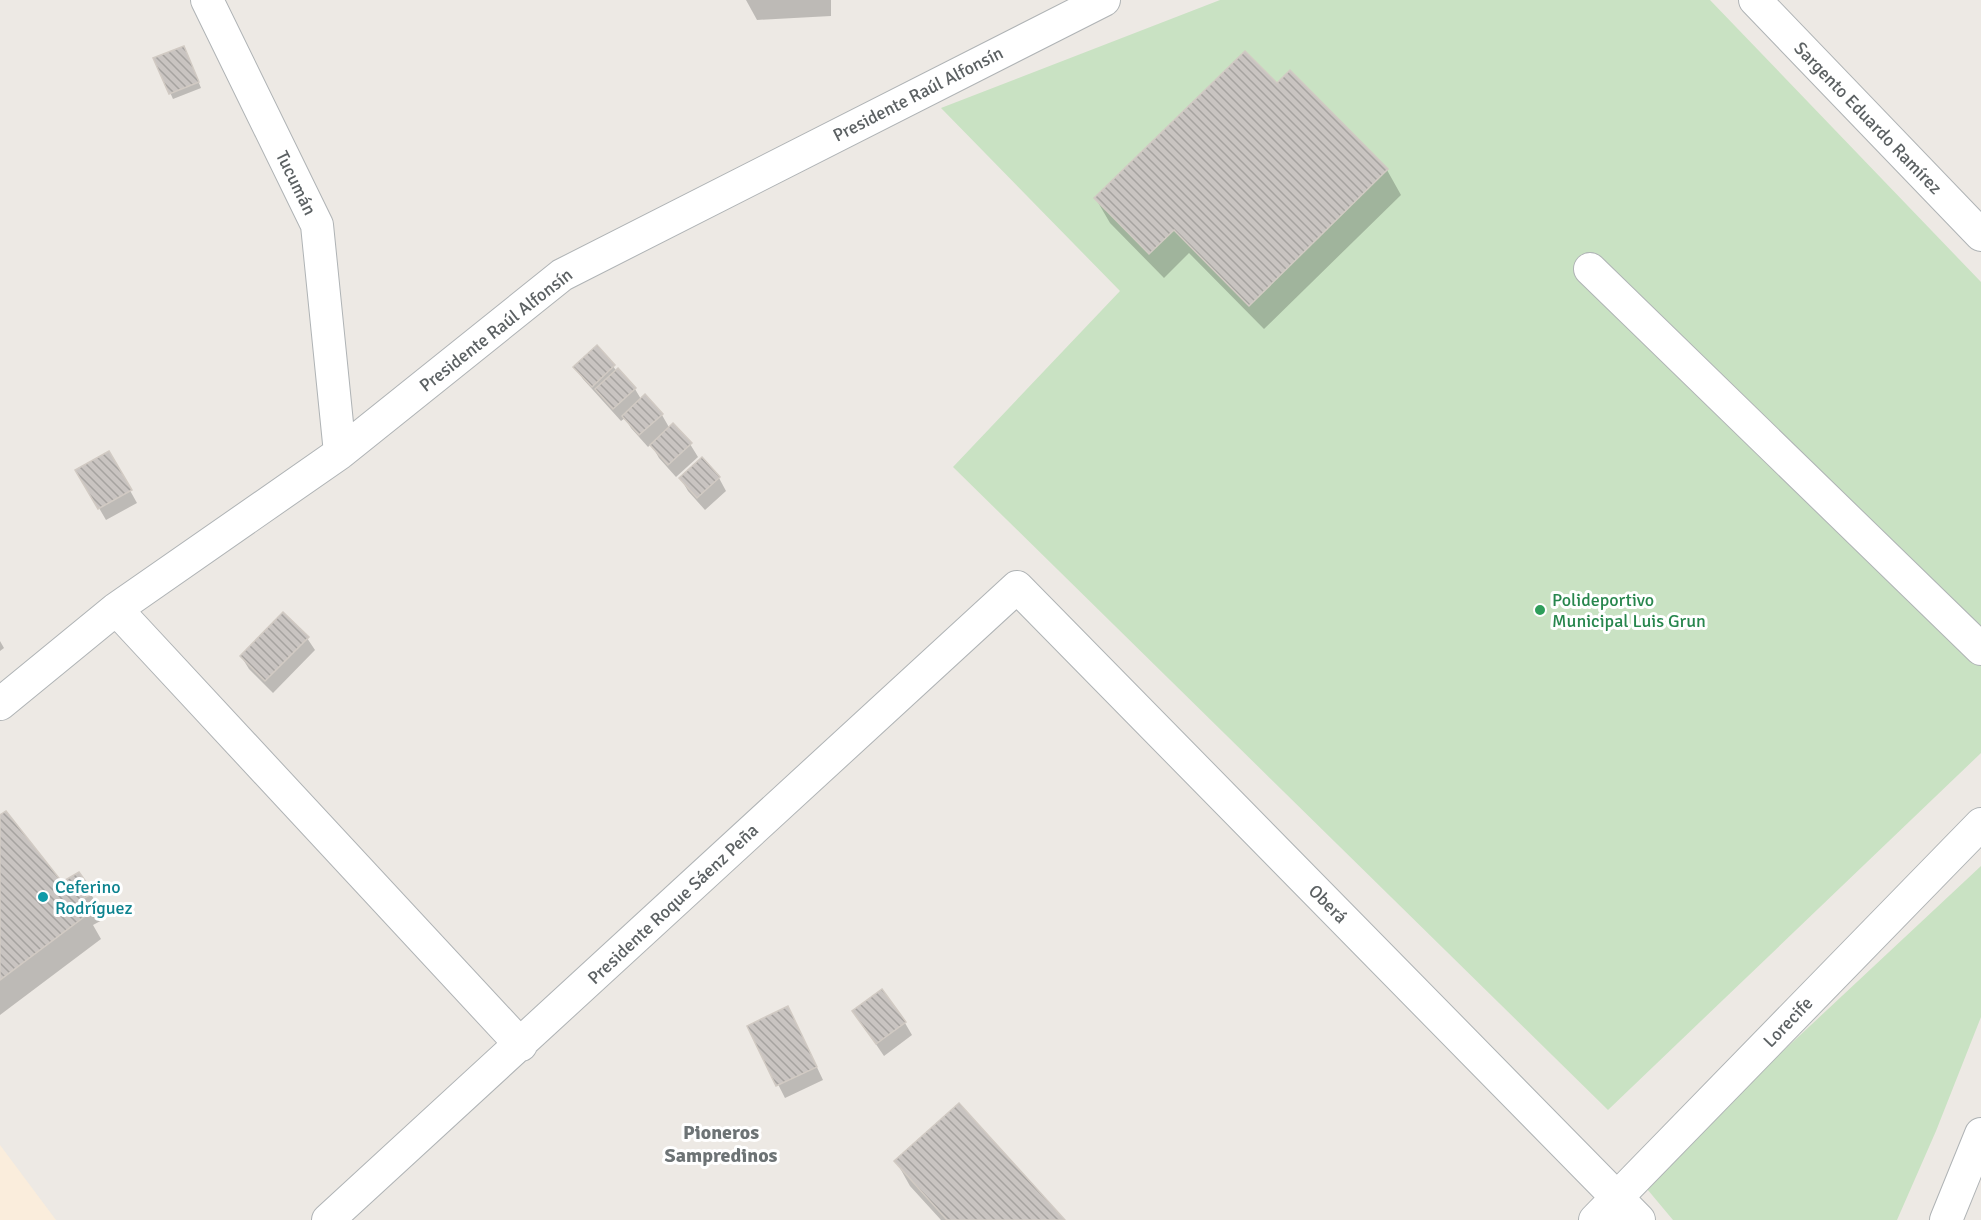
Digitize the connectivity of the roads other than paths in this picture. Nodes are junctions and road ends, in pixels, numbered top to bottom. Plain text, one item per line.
1 (207, 0) edge
2 (1104, 0) edge
3 (1755, 0) edge
4 (1981, 235) edge
5 (1590, 269) dead end
6 (339, 453) junction
7 (1017, 587) joint
8 (116, 609) junction
9 (1981, 649) edge
10 (0, 704) edge
11 (1981, 824) edge
12 (521, 1045) junction
13 (1981, 1134) edge
14 (1617, 1197) junction
15 (328, 1220) edge
16 (1595, 1220) edge
17 (1639, 1220) edge
18 (1946, 1220) edge

1 - 6 street, Tucumán
2 - 6 street, Presidente Raúl Alfonsín
3 - 4 street, Sargento Eduardo Ramírez
5 - 9 street
6 - 8 street, Presidente Raúl Alfonsín
7 - 12 street, Presidente Roque Sáenz Peña
7 - 14 street, Oberá
8 - 10 street, Presidente Raúl Alfonsín
8 - 12 street
11 - 14 street, Lorecife
12 - 15 street, Presidente Roque Sáenz Peña
13 - 18 street
14 - 16 street, Lorecife
14 - 17 street, Oberá

